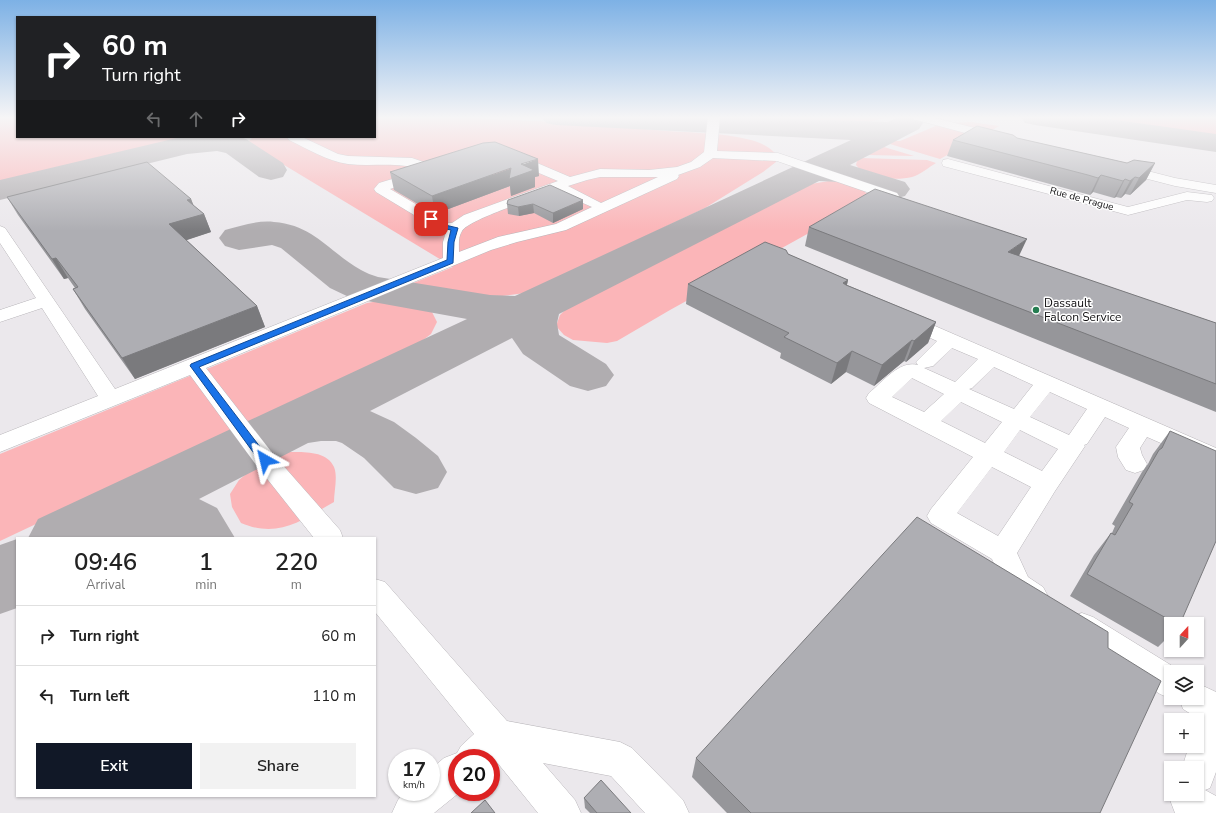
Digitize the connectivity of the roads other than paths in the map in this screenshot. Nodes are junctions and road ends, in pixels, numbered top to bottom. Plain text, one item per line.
1 (328, 155) edge
2 (506, 155) edge
3 (708, 155) edge
4 (731, 155) edge
5 (948, 163) dead end
6 (447, 166) edge
7 (433, 170) junction
8 (1105, 170) edge
9 (680, 171) junction
10 (564, 186) junction
11 (1216, 189) edge
12 (609, 190) dead end
13 (892, 196) edge
14 (1216, 198) edge
15 (595, 204) dead end
16 (455, 228) junction
17 (0, 231) edge
18 (451, 261) junction
19 (46, 301) junction
20 (885, 310) edge
21 (0, 316) edge
22 (950, 339) junction
23 (992, 358) junction
24 (926, 362) dead end
25 (194, 366) junction
26 (1046, 383) junction
27 (961, 387) junction
28 (111, 399) junction
29 (1100, 407) junction
30 (1020, 415) junction
31 (926, 423) junction
32 (1143, 426) junction
33 (1079, 438) dead end
34 (0, 444) edge
35 (988, 455) junction
36 (1216, 458) edge
37 (1135, 464) dead end
38 (1046, 484) junction
39 (329, 537) edge
40 (1003, 552) junction
41 (376, 592) edge
42 (1164, 679) edge
43 (1200, 705) edge
44 (1214, 727) edge
45 (485, 747) edge
46 (1204, 763) edge
47 (448, 778) edge
48 (411, 813) edge
49 (562, 813) edge
50 (670, 813) edge

1 - 7 street
2 - 10 street
3 - 9 street
4 - 13 street
5 - 14 street, Rue de Prague
6 - 7 street
7 - 16 street
8 - 11 street
9 - 10 street
9 - 18 street
10 - 12 street
10 - 15 street
10 - 16 street
16 - 18 street
17 - 19 street
18 - 25 street
19 - 21 street
19 - 28 street
20 - 22 street
22 - 23 street
22 - 24 street
23 - 26 street
23 - 27 street
25 - 28 street
25 - 39 street
26 - 29 street
26 - 30 street
27 - 30 street
27 - 31 street
27 - 31 street
28 - 34 street
29 - 32 street
29 - 33 street
30 - 35 street
30 - 38 street
31 - 35 street
32 - 36 street
32 - 37 street
35 - 38 street
35 - 40 street
38 - 40 street
40 - 42 street
41 - 45 street
43 - 44 street
44 - 46 street
45 - 49 street
45 - 50 street
47 - 48 street

